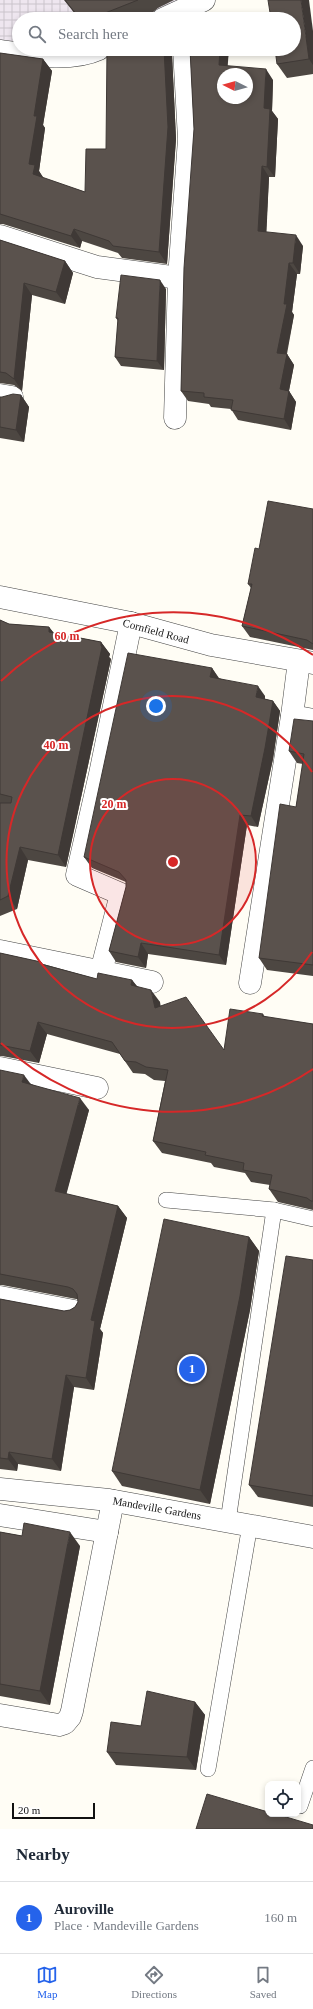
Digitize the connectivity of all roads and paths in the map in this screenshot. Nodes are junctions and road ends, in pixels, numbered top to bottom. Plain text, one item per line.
1 (204, 0) edge
2 (183, 12) edge
3 (0, 51) edge
4 (12, 53) edge
5 (33, 56) edge
6 (48, 56) edge
7 (184, 56) edge
8 (0, 236) edge
9 (179, 278) junction
10 (175, 418) dead end
11 (0, 597) edge
12 (131, 623) junction
13 (306, 662) edge
14 (292, 716) junction
15 (313, 720) edge
16 (0, 951) edge
17 (101, 972) junction
18 (152, 982) dead end
19 (250, 984) dead end
20 (0, 1068) edge
21 (98, 1088) dead end
22 (166, 1200) dead end
23 (274, 1210) junction
24 (313, 1219) edge
25 (0, 1297) edge
26 (74, 1311) edge
27 (0, 1489) edge
28 (113, 1501) junction
29 (0, 1515) edge
30 (228, 1521) junction
31 (250, 1525) junction
32 (107, 1532) junction
33 (313, 1537) edge
34 (0, 1715) edge
35 (313, 1768) edge
36 (208, 1770) dead end
37 (301, 1803) edge

1 - 2 street
3 - 4 street
5 - 6 street
7 - 9 street
8 - 9 street
9 - 10 street
11 - 12 street, Cornfield Road
12 - 13 street, Cornfield Road
12 - 17 street
13 - 14 street
14 - 15 street
14 - 19 street
16 - 17 street
17 - 18 street
20 - 21 street
22 - 23 lane
23 - 24 lane
23 - 30 lane
25 - 26 street
27 - 28 street, Mandeville Gardens
28 - 30 street, Mandeville Gardens
28 - 32 street
29 - 32 street
30 - 31 street, Mandeville Gardens
31 - 33 street, Mandeville Gardens
31 - 36 lane
32 - 34 street
35 - 37 lane

